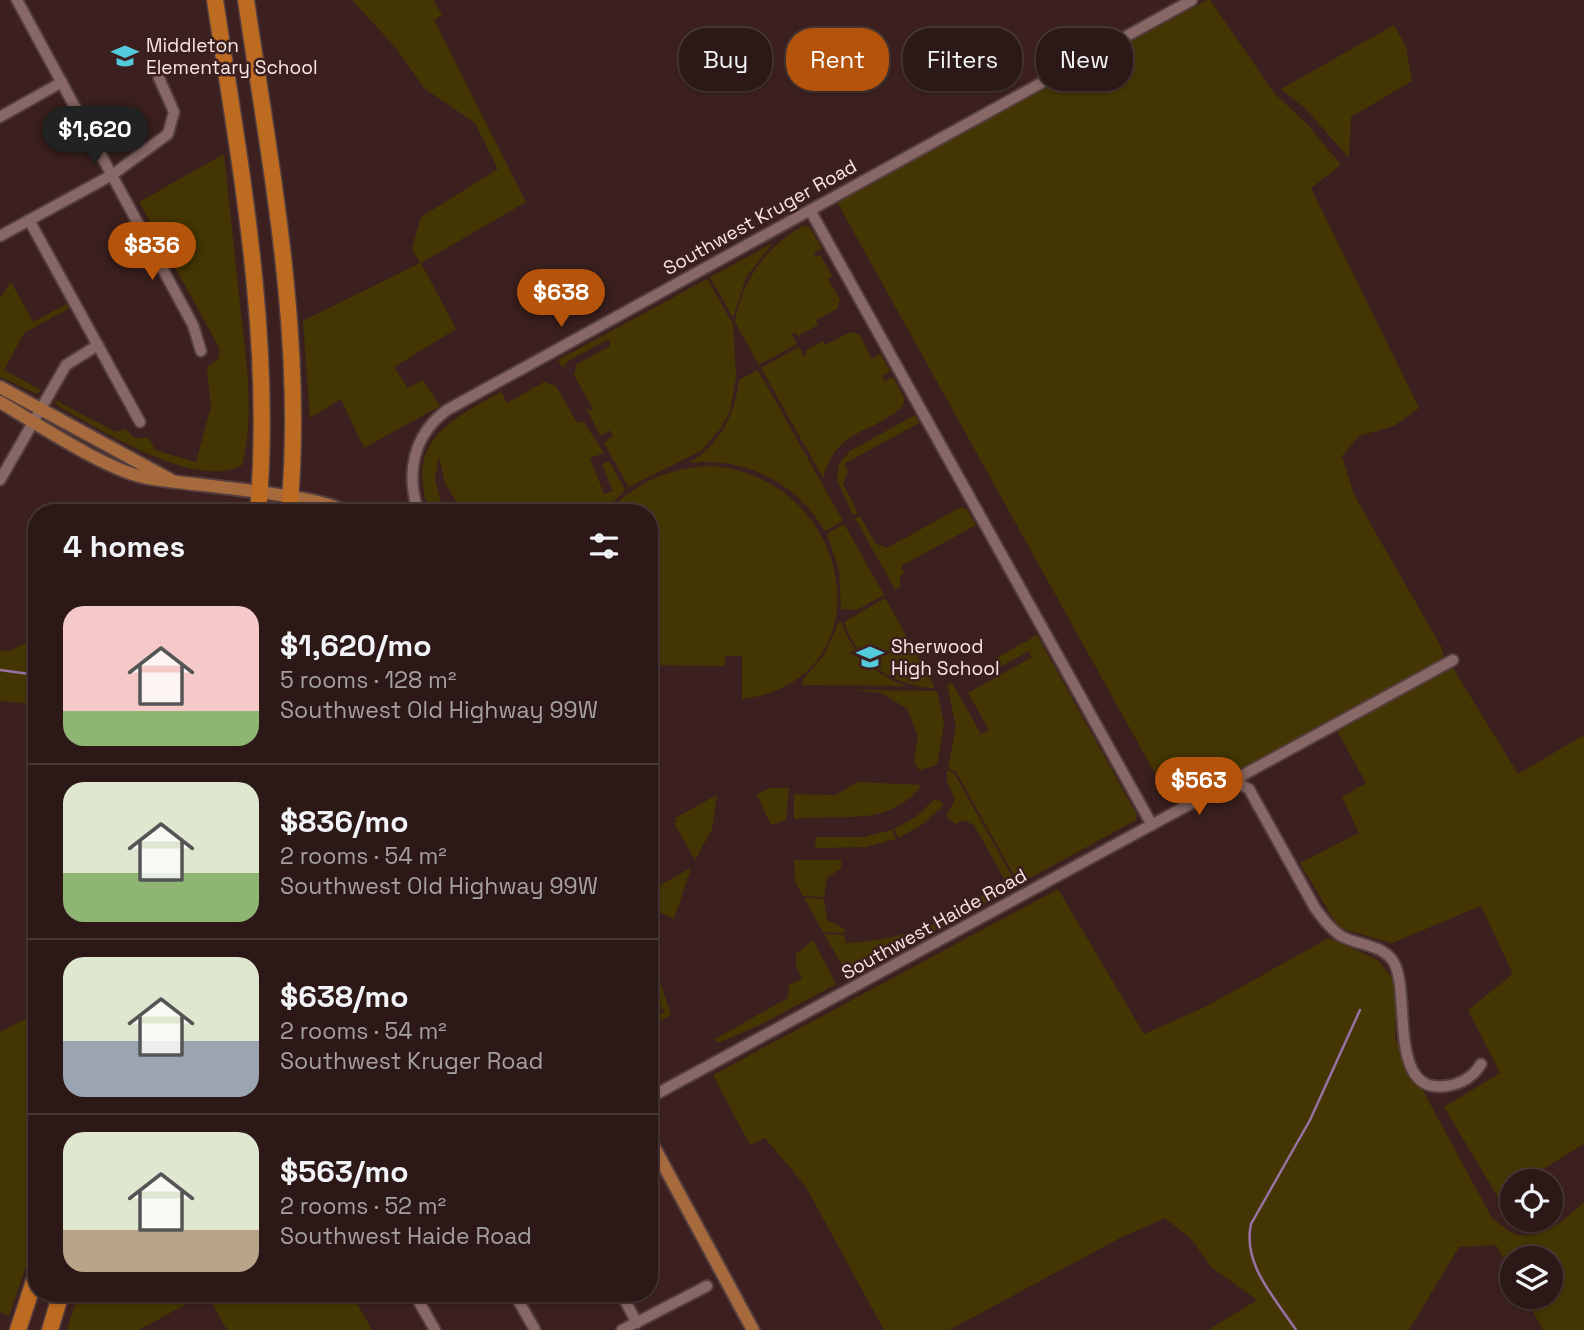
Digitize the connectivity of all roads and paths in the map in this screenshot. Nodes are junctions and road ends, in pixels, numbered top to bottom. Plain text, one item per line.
1 (17, 0) edge
2 (215, 0) edge
3 (246, 0) edge
4 (1192, 0) edge
5 (159, 78) dead end
6 (62, 82) junction
7 (0, 117) edge
8 (112, 175) junction
9 (810, 210) junction
10 (29, 220) junction
11 (0, 236) edge
12 (98, 345) junction
13 (201, 351) dead end
14 (0, 387) edge
15 (0, 402) edge
16 (36, 415) junction
17 (140, 422) dead end
18 (0, 480) edge
19 (259, 494) junction
20 (258, 504) edge
21 (287, 504) edge
22 (290, 504) edge
23 (302, 504) edge
24 (331, 504) edge
25 (417, 504) edge
26 (1453, 660) dead end
27 (1237, 783) junction
28 (1152, 825) junction
29 (1481, 1064) dead end
30 (658, 1093) edge
31 (658, 1155) edge
32 (707, 1286) dead end
33 (28, 1299) edge
34 (58, 1302) edge
35 (419, 1302) edge
36 (519, 1302) edge
37 (626, 1302) edge
38 (638, 1323) junction
39 (18, 1330) edge
40 (50, 1330) edge
41 (435, 1330) edge
42 (535, 1330) edge
43 (622, 1330) edge
44 (752, 1330) edge

1 - 6 street
2 - 19 highway
3 - 22 highway
4 - 9 street, Southwest Kruger Road
5 - 8 street
6 - 7 street
6 - 8 street
8 - 10 street
8 - 13 street
9 - 25 street, Southwest Kruger Road
9 - 28 street
10 - 11 street
10 - 12 street
12 - 16 street
12 - 17 street
14 - 16 main road
15 - 16 main road
16 - 18 street
16 - 19 main road
19 - 20 highway
19 - 21 main road
23 - 24 main road
26 - 27 street, Southwest Haide Road
27 - 28 street, Southwest Haide Road
27 - 29 street
28 - 30 street, Southwest Haide Road
31 - 44 main road
32 - 38 street
33 - 39 highway
34 - 40 highway
35 - 41 street
36 - 42 street
37 - 38 street
38 - 43 street

